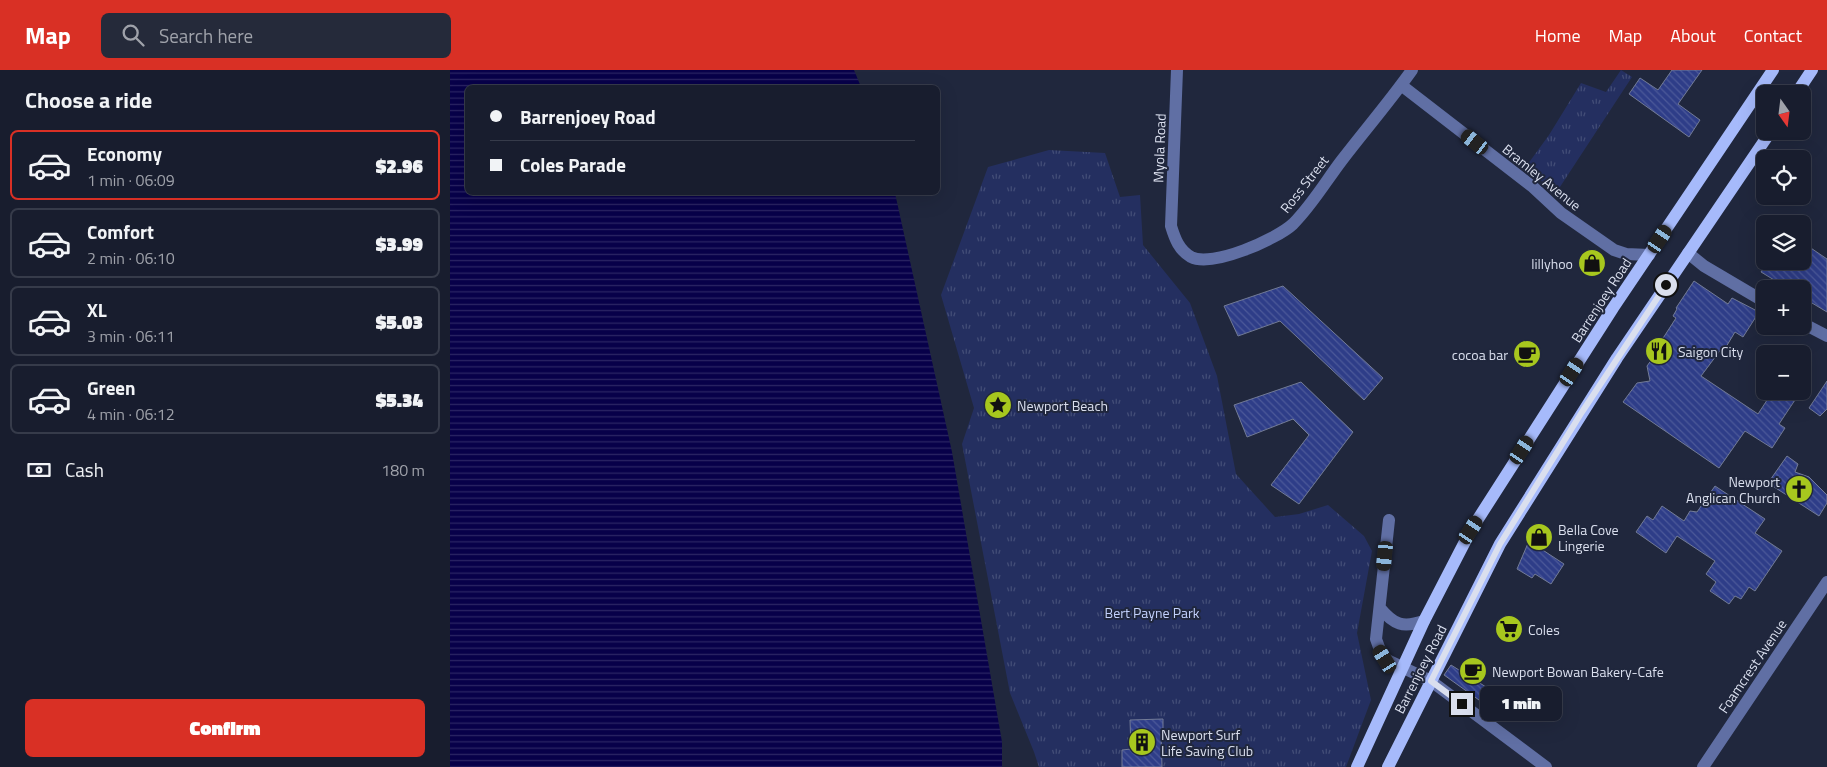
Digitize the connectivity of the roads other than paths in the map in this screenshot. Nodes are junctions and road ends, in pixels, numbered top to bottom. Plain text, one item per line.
1 (1177, 70) edge
2 (1412, 70) edge
3 (1773, 70) edge
4 (1812, 70) edge
5 (1401, 85) junction
6 (1802, 85) edge
7 (1765, 140) edge
8 (1171, 226) joint
9 (1688, 253) junction
10 (1649, 255) junction
11 (1756, 297) edge
12 (1811, 328) edge
13 (1827, 336) edge
14 (1389, 520) dead end
15 (1827, 582) edge
16 (1380, 608) junction
17 (1424, 621) junction
18 (1402, 668) junction
19 (1431, 681) junction
20 (1357, 767) edge
21 (1388, 767) edge
22 (1546, 767) edge
23 (1703, 767) edge

1 - 8 street, Myola Road
2 - 5 street, Ross Street
3 - 10 main road, Barrenjoey Road
4 - 6 main road
5 - 8 street, Ross Street
5 - 10 street, Bramley Avenue
7 - 9 main road, Barrenjoey Road
9 - 11 street
9 - 19 main road, Barrenjoey Road
10 - 17 main road, Barrenjoey Road
12 - 13 street
14 - 16 street
15 - 23 street, Foamcrest Avenue
16 - 17 street
16 - 18 street
17 - 18 main road, Barrenjoey Road
18 - 19 street
18 - 20 main road, Barrenjoey Road
19 - 21 main road, Barrenjoey Road
19 - 22 street

